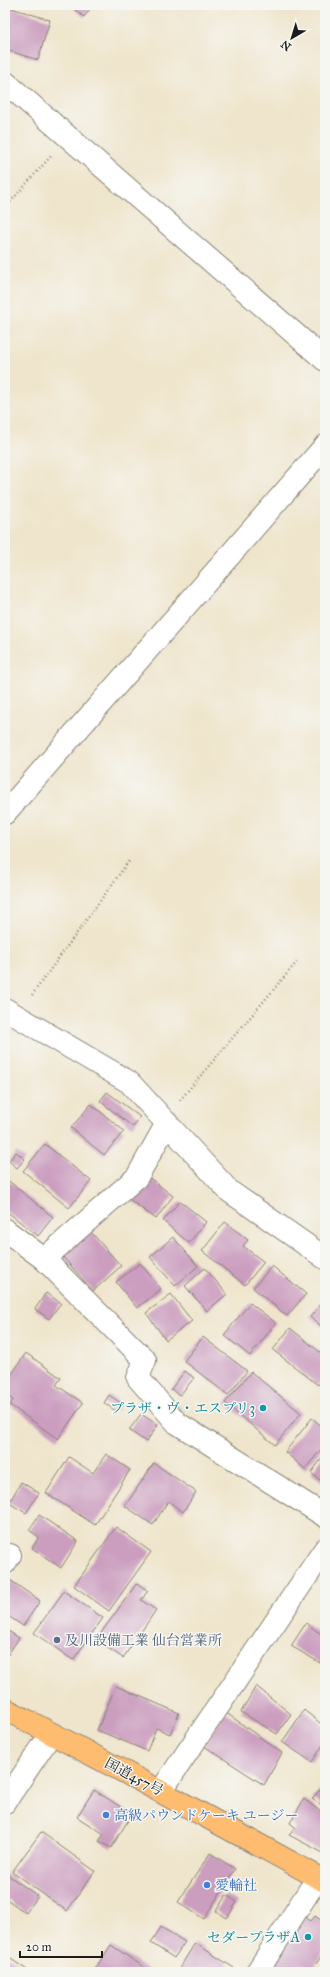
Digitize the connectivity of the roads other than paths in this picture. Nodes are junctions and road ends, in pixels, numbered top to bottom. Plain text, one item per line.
1 (5, 82) edge
2 (325, 360) edge
3 (325, 446) edge
4 (5, 813) edge
5 (5, 1009) edge
6 (167, 1123) junction
7 (5, 1230) edge
8 (325, 1258) edge
9 (44, 1259) junction
10 (325, 1516) edge
11 (325, 1549) edge
12 (5, 1709) edge
13 (52, 1734) junction
14 (160, 1791) junction
15 (5, 1802) edge
16 (322, 1879) edge
17 (257, 1972) edge

1 - 2 street
3 - 4 street
5 - 6 street
6 - 8 street
6 - 9 street
7 - 9 street
9 - 10 street
11 - 14 street
12 - 13 highway, 国道457号
13 - 14 highway, 国道457号
13 - 15 street
14 - 16 highway, 国道457号
16 - 17 street

